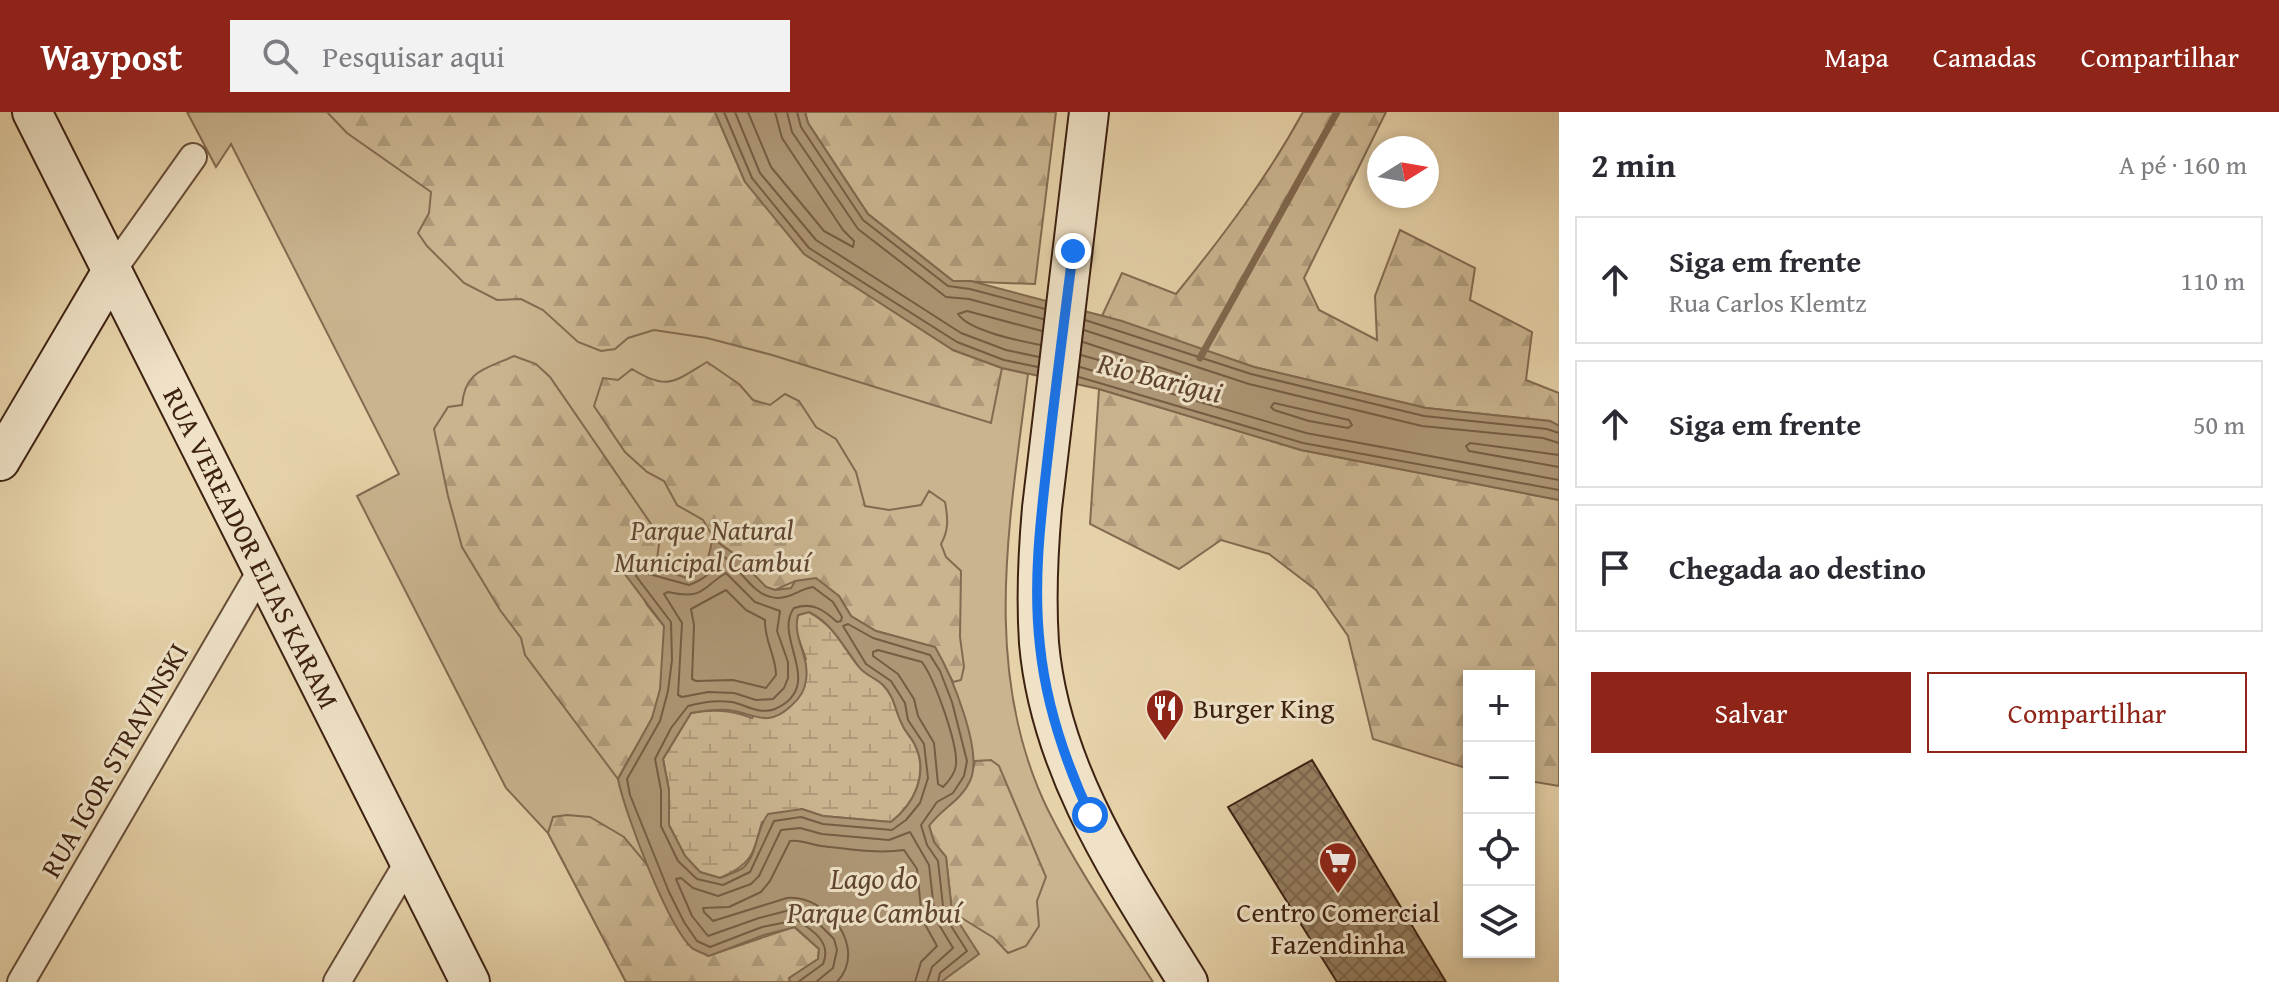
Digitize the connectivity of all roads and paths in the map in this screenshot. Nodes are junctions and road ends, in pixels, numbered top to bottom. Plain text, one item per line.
1 (32, 112) edge
2 (1089, 112) edge
3 (193, 157) dead end
4 (112, 271) junction
5 (0, 461) edge
6 (262, 569) junction
7 (409, 861) junction
8 (21, 982) edge
9 (337, 982) edge
10 (470, 982) edge
11 (1188, 982) edge

1 - 4 main road, RUA VEREADOR ELIAS KARAM
2 - 11 main road
3 - 4 street
4 - 5 main road
4 - 6 main road, RUA VEREADOR ELIAS KARAM
6 - 7 main road, RUA VEREADOR ELIAS KARAM
6 - 8 street, RUA IGOR STRAVINSKI
7 - 9 street
7 - 10 main road, RUA VEREADOR ELIAS KARAM

